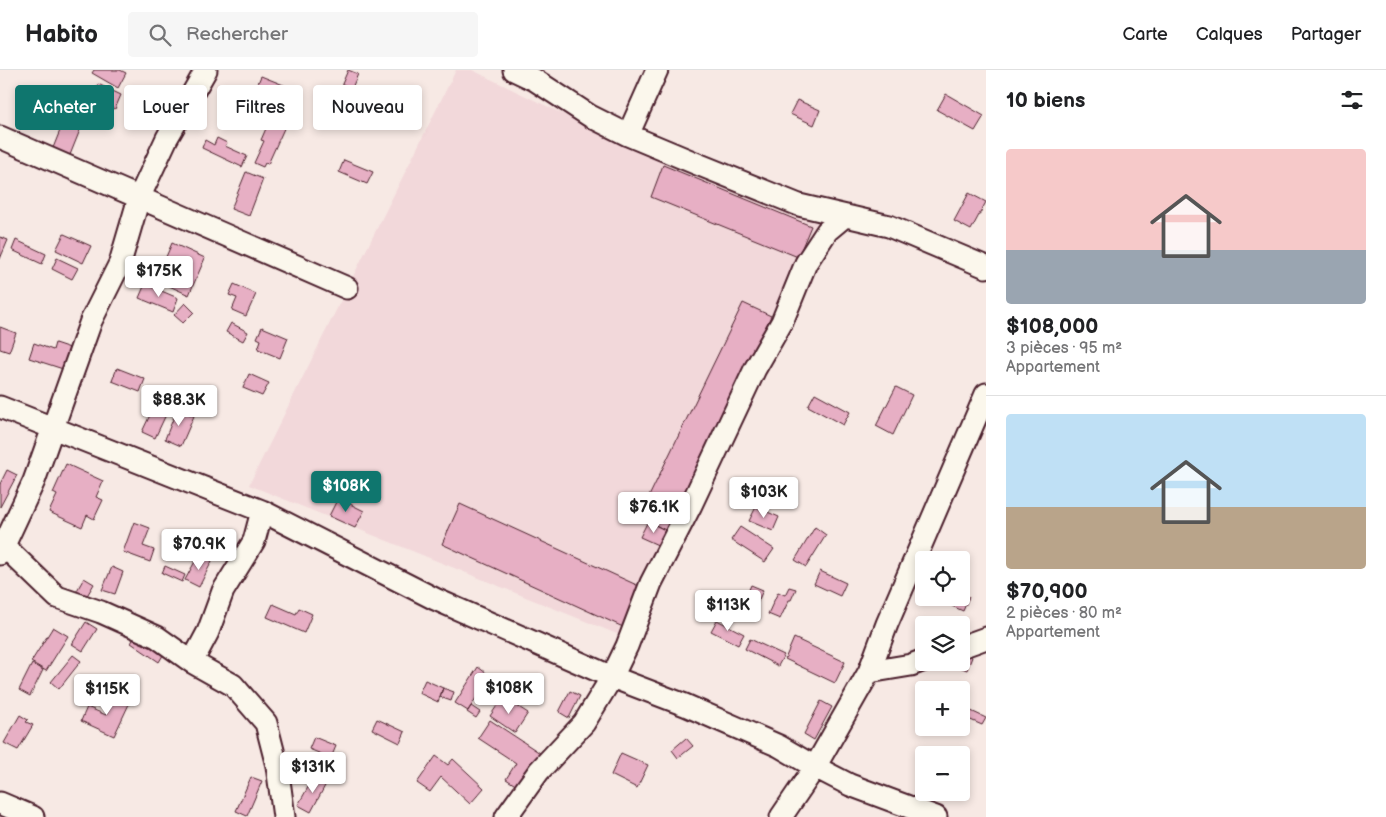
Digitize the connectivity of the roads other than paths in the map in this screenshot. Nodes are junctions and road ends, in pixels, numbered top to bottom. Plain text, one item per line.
1 (206, 70) edge
2 (514, 70) edge
3 (657, 70) edge
4 (628, 135) junction
5 (0, 137) edge
6 (139, 198) junction
7 (845, 216) junction
8 (986, 267) edge
9 (347, 288) dead end
10 (986, 394) edge
11 (0, 407) edge
12 (53, 428) junction
13 (262, 511) junction
14 (1, 548) edge
15 (986, 638) edge
16 (970, 644) edge
17 (192, 662) junction
18 (915, 663) edge
19 (869, 672) junction
20 (612, 677) junction
21 (815, 767) junction
22 (0, 803) edge
23 (32, 817) edge
24 (284, 817) edge
25 (506, 817) edge
26 (781, 817) edge
27 (936, 817) edge

1 - 6 street
2 - 4 street
3 - 4 street
4 - 7 street
5 - 6 street
6 - 9 street
6 - 12 street
7 - 8 street
7 - 20 street
10 - 19 street
11 - 12 street
12 - 13 street
12 - 14 street
13 - 17 street
13 - 20 street
14 - 17 street
15 - 16 street
17 - 24 street
18 - 19 street
19 - 21 street
20 - 21 street
20 - 25 street
21 - 26 street
21 - 27 street
22 - 23 street

